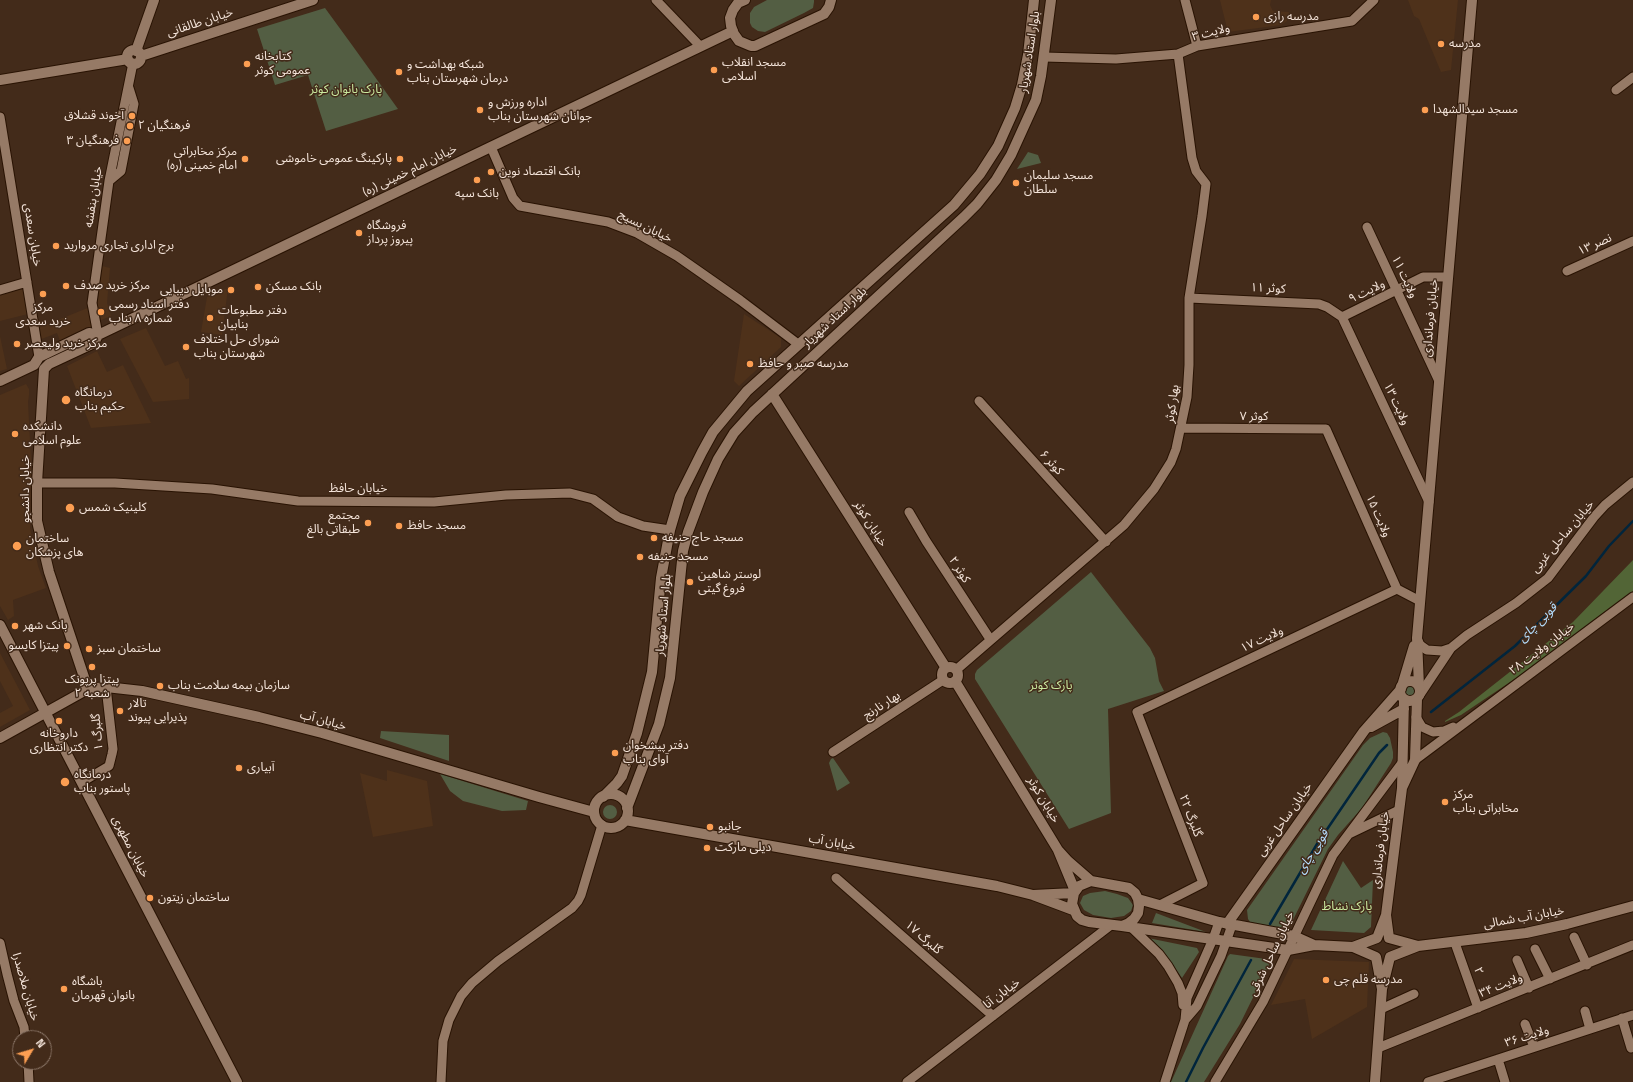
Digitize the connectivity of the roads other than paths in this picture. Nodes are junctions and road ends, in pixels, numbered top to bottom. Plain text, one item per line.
1 (154, 0) edge
2 (313, 0) edge
3 (656, 0) edge
4 (745, 0) edge
5 (831, 0) edge
6 (1034, 0) edge
7 (1051, 0) edge
8 (1185, 0) edge
9 (1374, 0) edge
10 (1472, 0) edge
11 (732, 31) junction
12 (700, 46) junction
13 (1198, 46) junction
14 (138, 53) junction
15 (1178, 54) junction
16 (1028, 55) junction
17 (1044, 57) junction
18 (130, 61) junction
19 (1633, 77) edge
20 (0, 80) edge
21 (1616, 90) dead end
22 (0, 117) edge
23 (491, 147) junction
24 (1367, 227) dead end
25 (1633, 241) edge
26 (1568, 271) dead end
27 (1448, 277) junction
28 (27, 282) junction
29 (0, 290) edge
30 (1396, 290) junction
31 (851, 297) junction
32 (1189, 298) junction
33 (863, 310) junction
34 (1342, 317) junction
35 (98, 335) junction
36 (798, 344) junction
37 (37, 361) junction
38 (49, 364) joint
39 (43, 377) junction
40 (0, 381) edge
41 (1439, 381) junction
42 (772, 394) junction
43 (979, 400) dead end
44 (1181, 428) junction
45 (1326, 429) joint
46 (1633, 482) edge
47 (37, 483) junction
48 (1428, 502) junction
49 (909, 512) dead end
50 (670, 530) junction
51 (688, 532) junction
52 (1106, 542) junction
53 (1397, 589) junction
54 (1633, 597) edge
55 (1420, 600) junction
56 (0, 625) edge
57 (1417, 638) junction
58 (990, 639) junction
59 (1451, 648) junction
60 (946, 668) junction
61 (956, 670) junction
62 (943, 680) junction
63 (955, 682) junction
64 (106, 687) junction
65 (1401, 687) junction
66 (88, 689) junction
67 (1418, 694) junction
68 (1404, 704) junction
69 (46, 712) junction
70 (1137, 712) joint
71 (1416, 717) junction
72 (1465, 721) junction
73 (1364, 731) junction
74 (0, 738) edge
75 (833, 752) dead end
76 (1415, 760) junction
77 (1402, 763) junction
78 (82, 782) junction
79 (1402, 788) junction
80 (602, 797) junction
81 (627, 808) junction
82 (1399, 810) junction
83 (594, 812) junction
84 (625, 820) junction
85 (602, 825) junction
86 (1347, 835) junction
87 (1058, 850) junction
88 (836, 878) dead end
89 (1091, 881) junction
90 (1074, 892) junction
91 (1033, 895) junction
92 (1138, 899) junction
93 (1160, 905) junction
94 (1633, 906) edge
95 (1074, 910) junction
96 (1386, 915) junction
97 (1226, 924) junction
98 (1111, 925) junction
99 (1126, 926) junction
100 (1294, 936) junction
101 (1574, 937) dead end
102 (1377, 938) junction
103 (1390, 938) junction
104 (1213, 939) junction
105 (1227, 942) junction
106 (0, 943) edge
107 (1455, 943) junction
108 (1314, 945) junction
109 (1418, 946) junction
110 (1633, 946) edge
111 (1353, 947) junction
112 (1535, 949) dead end
113 (1288, 950) junction
114 (1376, 957) junction
115 (1390, 957) junction
116 (1517, 960) dead end
117 (1587, 965) junction
118 (1550, 979) junction
119 (1529, 988) junction
120 (1382, 989) junction
121 (1414, 994) dead end
122 (1478, 1008) junction
123 (1381, 1009) junction
124 (1584, 1011) dead end
125 (1633, 1015) edge
126 (993, 1016) junction
127 (1622, 1018) junction
128 (1185, 1020) junction
129 (1525, 1024) dead end
130 (1590, 1029) junction
131 (24, 1030) edge
132 (1534, 1047) junction
133 (1378, 1048) junction
134 (1631, 1048) dead end
135 (1498, 1059) junction
136 (28, 1070) edge
137 (29, 1082) edge
138 (237, 1082) edge
139 (441, 1082) edge
140 (907, 1082) edge
141 (1165, 1082) edge
142 (1215, 1082) edge
143 (1375, 1082) edge
144 (1428, 1082) edge
145 (1505, 1082) edge

1 - 14 main road
2 - 14 main road, خیابان طالقانی
3 - 12 street
4 - 11 main road
5 - 11 main road
6 - 16 main road, بلوار استاد شهریار
7 - 17 main road, بلوار استاد شهریار
8 - 13 street
9 - 13 street, ولایت ۳
10 - 27 main road, خیابان فرمانداری
11 - 12 main road, خیابان امام خمینی (ره)
12 - 23 main road, خیابان امام خمینی (ره)
13 - 15 street, ولایت ۳
14 - 18 main road
15 - 17 street, ولایت ۳
15 - 32 street, بهار کوثر
16 - 17 main road
16 - 31 main road, بلوار استاد شهریار
17 - 33 main road, بلوار استاد شهریار
18 - 20 main road
18 - 35 street, خیابان بنفشه
19 - 21 street
22 - 28 street, خیابان سعدی
23 - 35 main road, خیابان امام خمینی (ره)
23 - 36 street, خیابان بسیج
24 - 30 street, ولایت ۱۱
25 - 26 street, نصر ۱۳
27 - 30 street, ولایت ۹
27 - 41 main road, خیابان فرمانداری
28 - 29 street
28 - 37 street, خیابان سعدی
30 - 34 street, ولایت ۹
30 - 41 street, ولایت ۱۱
31 - 33 main road
31 - 36 main road, بلوار استاد شهریار
32 - 34 street, کوثر ۱۱
32 - 44 street, بهار کوثر
33 - 42 main road, بلوار استاد شهریار
34 - 48 street, ولایت ۱۳
35 - 37 main road, خیابان امام خمینی (ره)
35 - 38 main road, خیابان امام خمینی (ره)
36 - 50 main road, بلوار استاد شهریار
37 - 39 main road
37 - 40 main road, خیابان امام خمینی (ره)
38 - 39 main road, خیابان دانشجو
39 - 47 main road, خیابان دانشجو
41 - 48 main road, خیابان فرمانداری
42 - 51 main road, بلوار استاد شهریار
42 - 60 main road, خیابان کوثر
43 - 52 street, کوثر ۶
44 - 45 street, کوثر ۷
44 - 52 street, بهار کوثر
45 - 53 street, ولایت ۱۵
46 - 59 street, خیابان ساحلی غربی
47 - 50 street, خیابان حافظ
47 - 66 main road, خیابان دانشجو
48 - 55 main road, خیابان فرمانداری
49 - 58 street, کوثر ۲
50 - 51 main road
50 - 80 main road, بلوار استاد شهریار
51 - 81 main road, بلوار استاد شهریار
52 - 58 street, بهار کوثر
53 - 55 street
53 - 70 street, ولایت ۱۷
54 - 72 street, خیابان ولایت ۲۸
55 - 57 main road, خیابان فرمانداری
56 - 69 main road, خیابان مطهری
57 - 59 street
57 - 65 main road, خیابان فرمانداری
57 - 67 main road, خیابان فرمانداری
58 - 61 street, بهار کوثر
59 - 67 street, خیابان ساحلی غربی
60 - 61 main road
60 - 62 main road
61 - 63 main road
62 - 63 main road
62 - 75 street, بهار نارنج
63 - 87 main road, خیابان کوثر
64 - 66 main road, خیابان آب
64 - 78 street, گلبرگ ۱
64 - 83 main road, خیابان آب
65 - 67 main road
65 - 68 main road
65 - 73 main road, خیابان ساحل غربی
66 - 69 main road, خیابان آب
67 - 68 main road
67 - 71 main road, خیابان فرمانداری
68 - 73 main road, خیابان ساحل غربی
68 - 77 main road, خیابان فرمانداری
69 - 74 main road, خیابان آب
69 - 78 main road, خیابان مطهری
70 - 93 street, گلبرگ ۲۲
71 - 72 street, خیابان ولایت ۲۸
71 - 76 main road, خیابان فرمانداری
72 - 76 street, خیابان ولایت ۲۸
73 - 97 main road, خیابان ساحل غربی
76 - 77 main road
76 - 79 main road, خیابان فرمانداری
77 - 79 main road, خیابان فرمانداری
77 - 86 street, خیابان ساحل شرقی
78 - 138 main road, خیابان مطهری
79 - 82 main road, خیابان فرمانداری
80 - 81 main road
80 - 83 main road
81 - 84 main road
82 - 86 street, خیابان ساحل شرقی
82 - 96 main road, خیابان فرمانداری
83 - 85 main road
84 - 85 main road
84 - 91 main road, خیابان آب
85 - 139 street
86 - 100 street, خیابان ساحل شرقی
87 - 89 main road, خیابان کوثر
87 - 90 main road, خیابان کوثر
88 - 126 street, گلبرگ ۱۷
89 - 90 main road
89 - 92 main road
90 - 91 main road, خیابان آب
90 - 95 main road
91 - 95 main road, خیابان آب
92 - 93 main road
92 - 99 main road
93 - 97 main road
94 - 107 main road, خیابان آب شمالی
95 - 98 main road
96 - 102 main road, خیابان فرمانداری
96 - 103 main road, خیابان فرمانداری
97 - 100 main road
97 - 104 street
97 - 105 street
98 - 99 main road
98 - 126 street, خیابان آنا
99 - 104 main road
99 - 128 street
100 - 108 main road
100 - 113 street, خیابان ساحل شرقی
101 - 117 street
102 - 103 main road
102 - 111 main road
102 - 114 main road
103 - 109 main road, خیابان آب شمالی
103 - 115 main road
104 - 105 main road
104 - 128 street
105 - 113 main road
105 - 128 street
106 - 131 street, خیابان ملاصدرا
107 - 109 main road, خیابان آب شمالی
107 - 122 street, ۲
108 - 111 main road
108 - 113 main road
109 - 115 main road, خیابان آب شمالی
110 - 117 street, ولایت ۳۴
111 - 114 main road
112 - 118 street
113 - 142 street, خیابان ساحل شرقی
114 - 115 main road
114 - 120 main road
115 - 120 main road
116 - 119 street
117 - 118 street, ولایت ۳۴
118 - 119 street, ولایت ۳۴
119 - 122 street, ولایت ۳۴
120 - 123 main road
121 - 123 street
122 - 133 street, ولایت ۳۴
123 - 133 main road
124 - 130 street
125 - 127 street, ولایت ۳۶
126 - 140 street, خیابان آنا
127 - 130 street, ولایت ۳۶
127 - 134 street
128 - 141 street
129 - 132 street
130 - 132 street, ولایت ۳۶
132 - 135 street, ولایت ۳۶
133 - 143 main road
135 - 144 street, ولایت ۳۶
135 - 145 street
136 - 137 street

